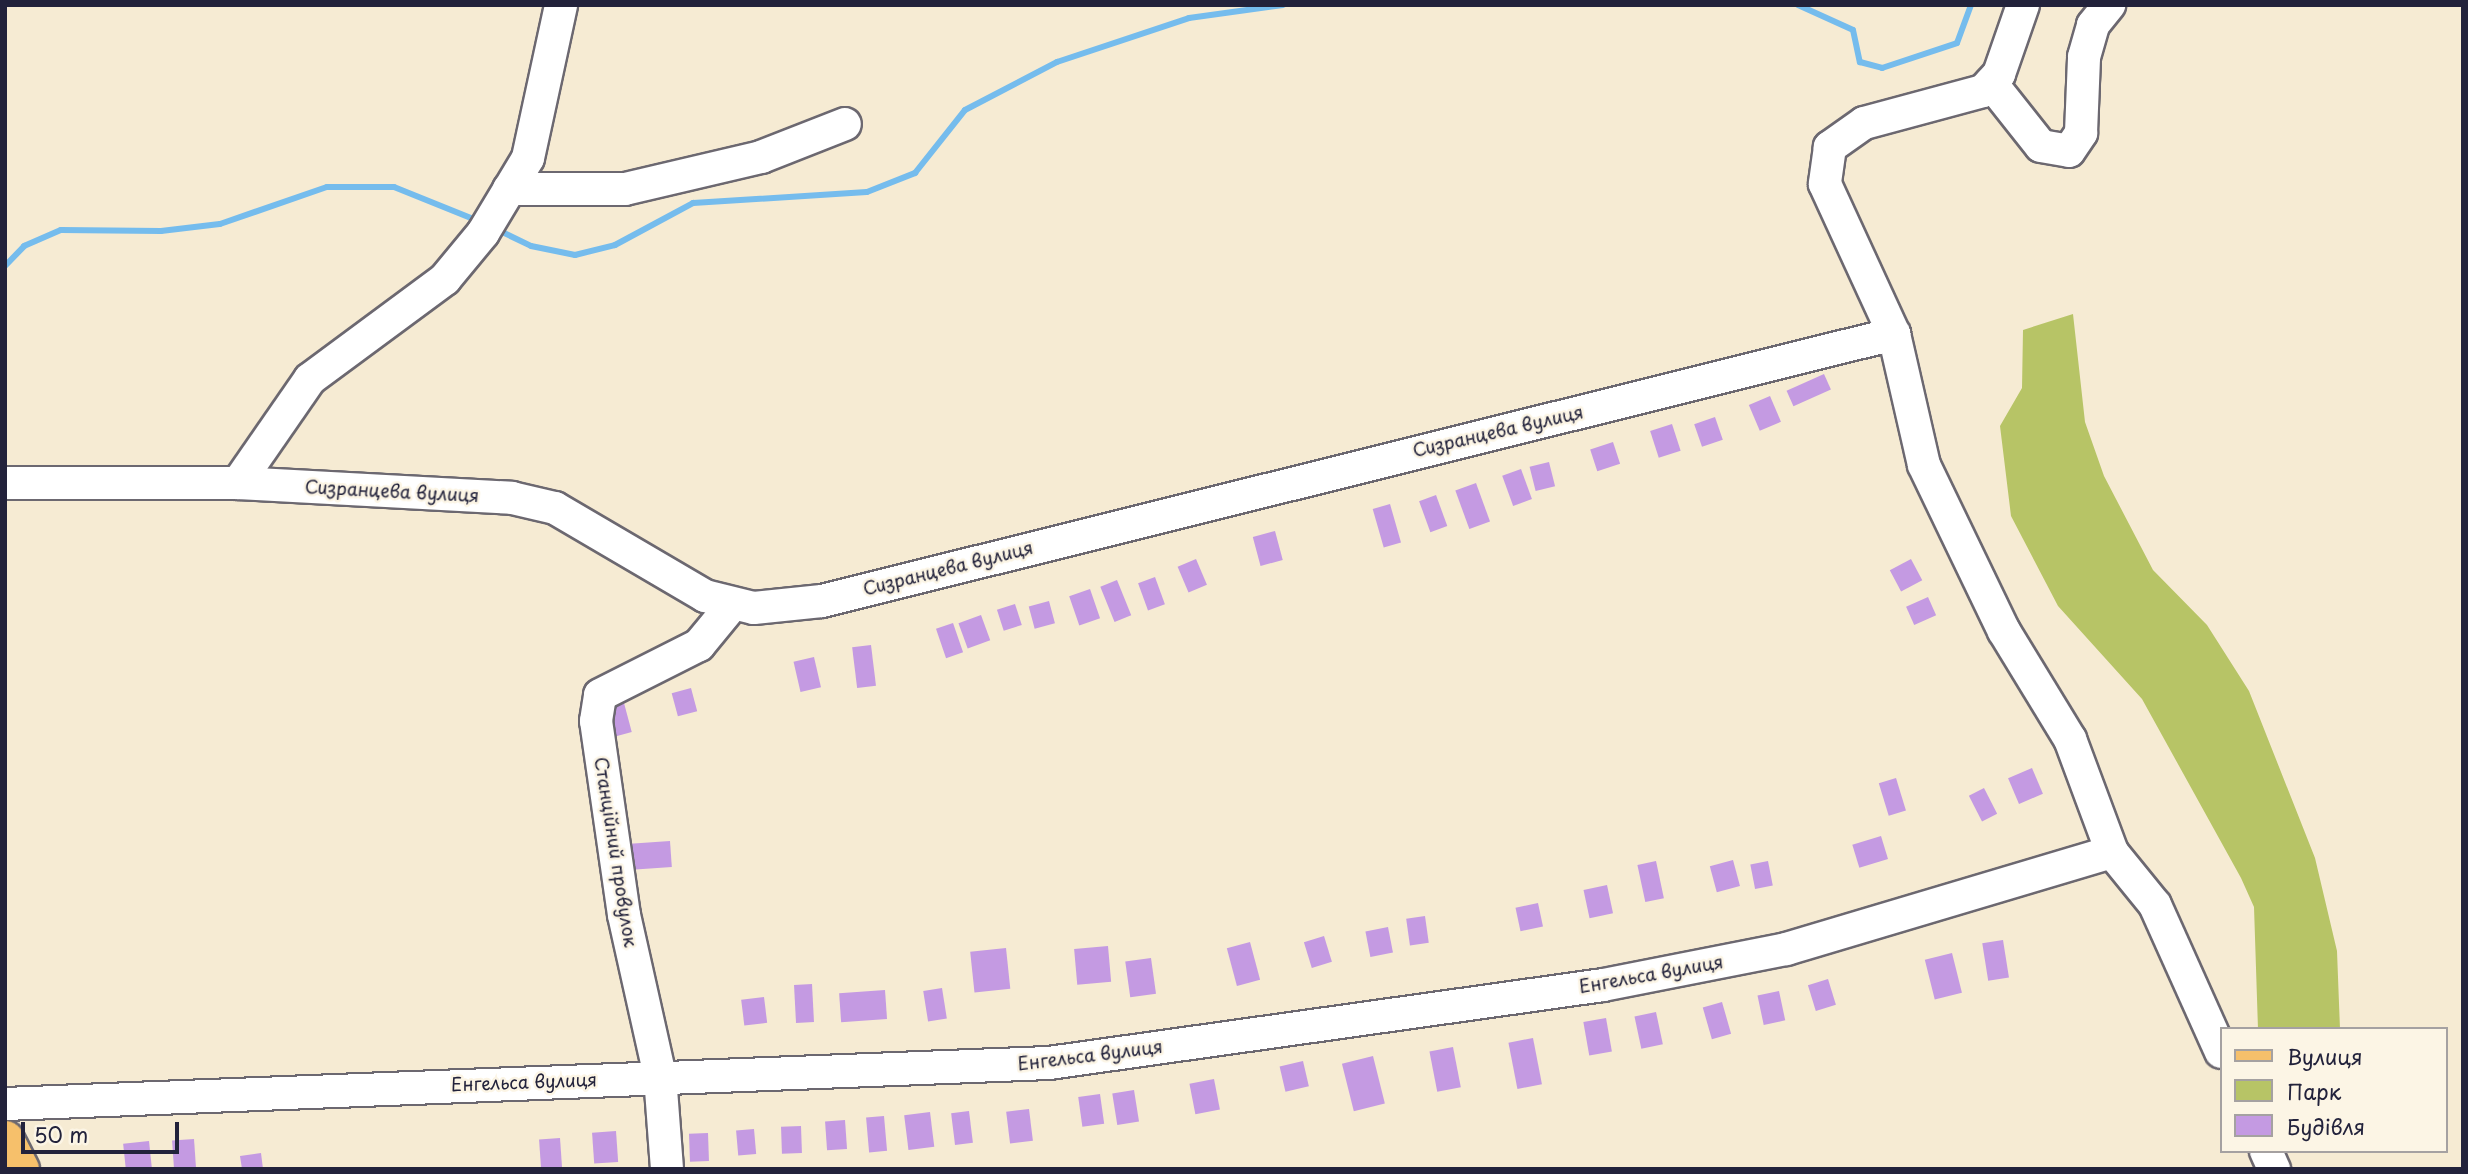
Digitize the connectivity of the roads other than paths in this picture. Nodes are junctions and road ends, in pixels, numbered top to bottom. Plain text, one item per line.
1 (561, 5) edge
2 (2022, 5) edge
3 (2109, 5) edge
4 (1991, 83) junction
5 (845, 124) dead end
6 (496, 212) junction
7 (1895, 334) junction
8 (238, 482) junction
9 (5, 483) edge
10 (732, 605) junction
11 (2112, 852) junction
12 (2220, 1050) edge
13 (660, 1076) junction
14 (5, 1104) edge
15 (5, 1140) edge
16 (20, 1169) edge
17 (667, 1169) edge

1 - 6 street
2 - 4 street
3 - 4 street
4 - 7 street
5 - 6 street
6 - 8 street
7 - 10 street, Сизранцева вулиця
7 - 11 street
8 - 9 street, Сизранцева вулиця
8 - 10 street, Сизранцева вулиця
10 - 13 street, Станційний провулок
11 - 12 street
11 - 13 street, Енгельса вулиця
13 - 14 street, Енгельса вулиця
13 - 17 street, Станційний провулок
15 - 16 main road

